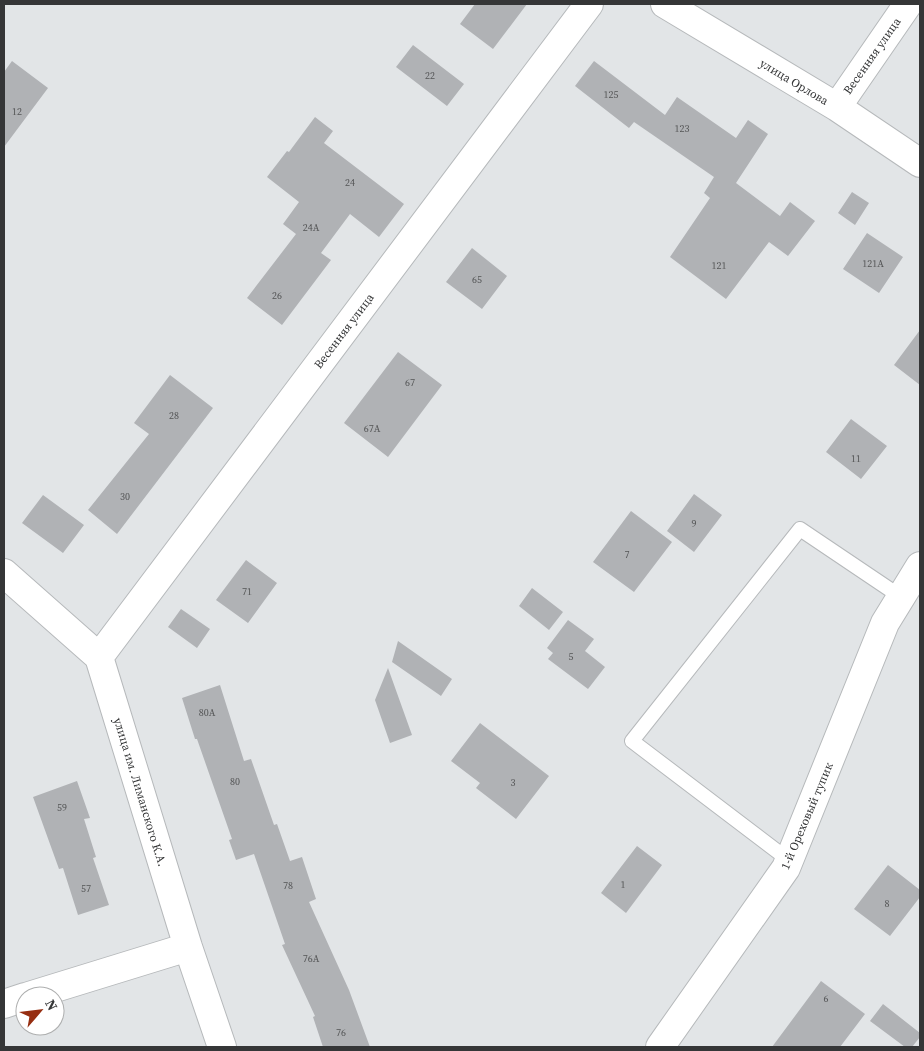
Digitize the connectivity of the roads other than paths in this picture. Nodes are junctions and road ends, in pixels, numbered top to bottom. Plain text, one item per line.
1 (589, 4) edge
2 (665, 4) edge
3 (908, 4) edge
4 (837, 107) junction
5 (920, 163) edge
6 (920, 566) edge
7 (4, 573) edge
8 (901, 597) junction
9 (99, 658) junction
10 (790, 861) junction
11 (188, 947) junction
12 (61, 986) edge
13 (222, 1047) edge
14 (660, 1047) edge

1 - 9 street, Весенняя улица
2 - 4 street, улица Орлова
3 - 4 street, Весенняя улица
4 - 5 street, улица Орлова
6 - 8 street, 1-й Ореховый тупик
7 - 9 street
8 - 10 street, 1-й Ореховый тупик
8 - 10 lane
9 - 11 street, улица им. Лиманского К.А.
10 - 14 street, 1-й Ореховый тупик
11 - 12 street
11 - 13 street, улица им. Лиманского К.А.

